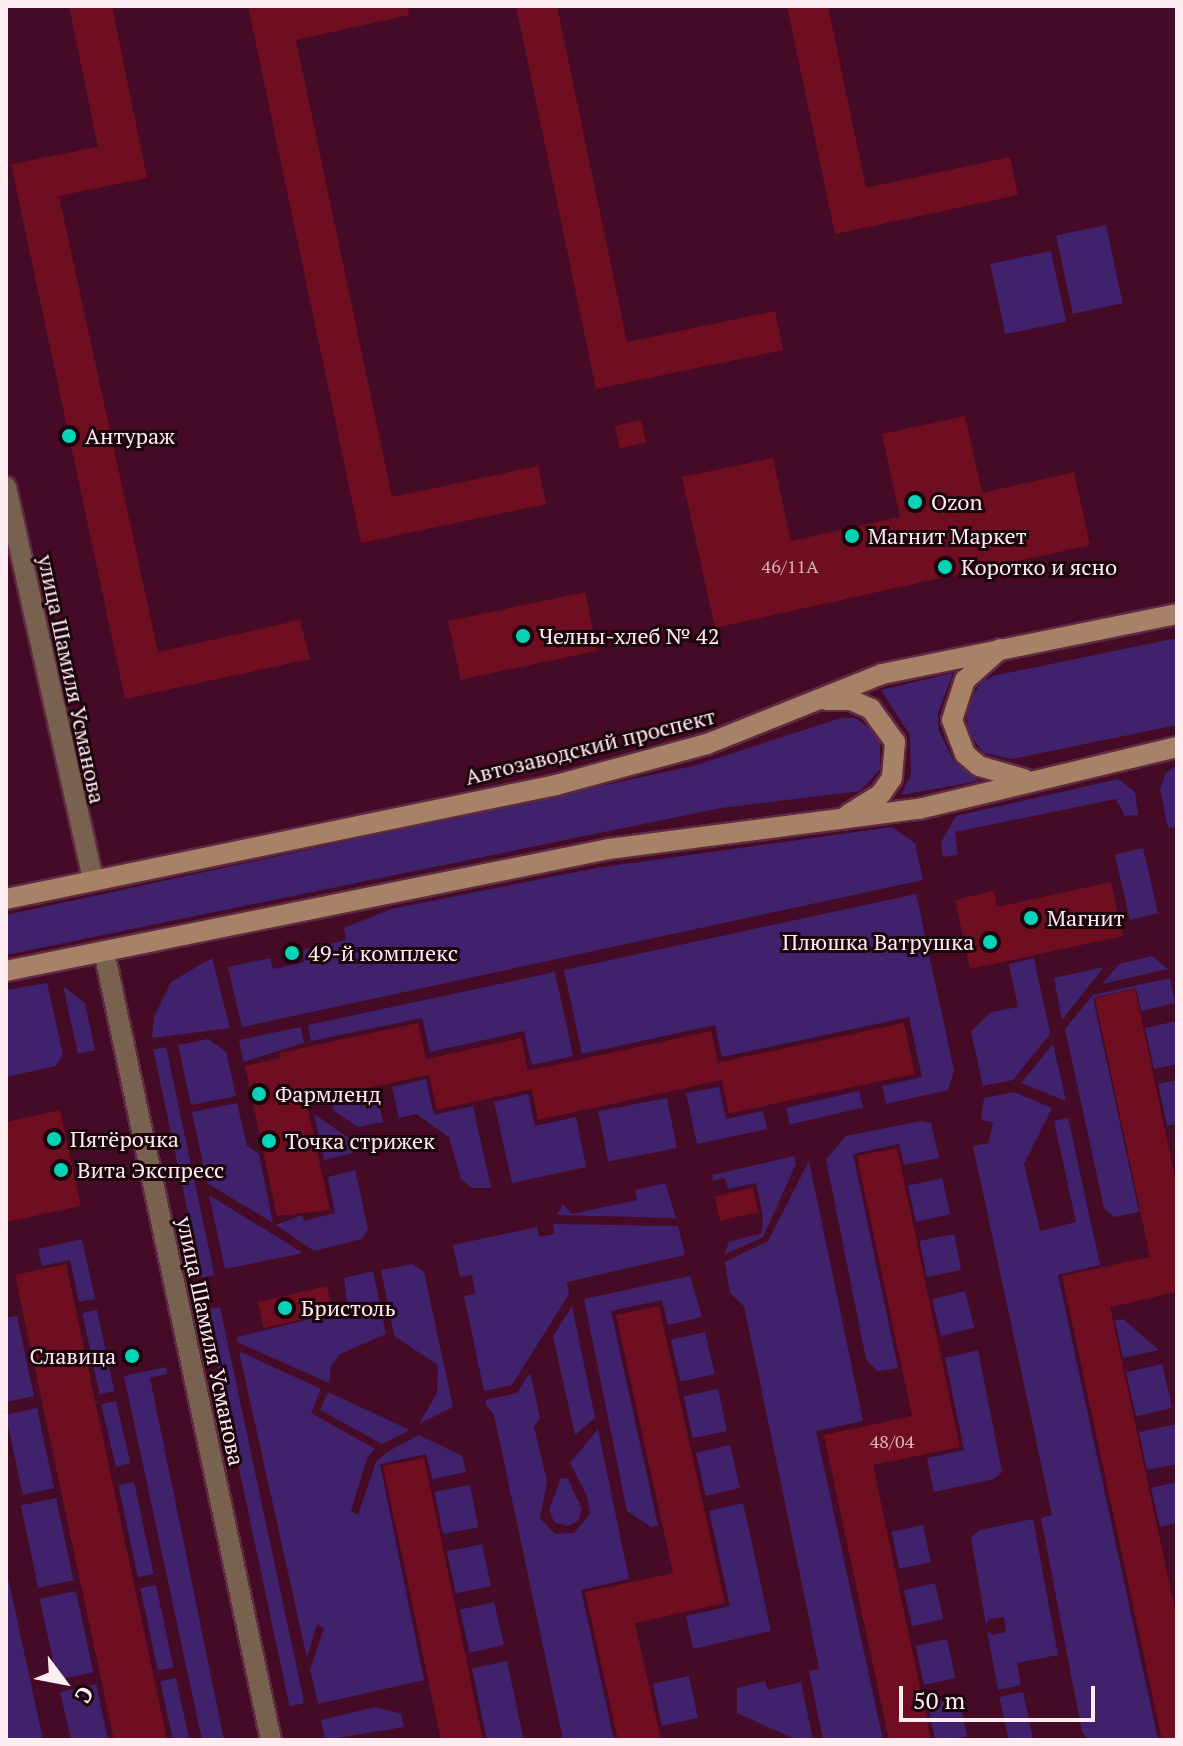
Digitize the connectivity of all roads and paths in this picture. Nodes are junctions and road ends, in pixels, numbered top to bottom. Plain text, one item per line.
1 (6, 487) edge
2 (1177, 614) edge
3 (1000, 649) junction
4 (818, 700) junction
5 (1177, 747) edge
6 (1037, 781) junction
7 (841, 820) junction
8 (93, 881) junction
9 (6, 899) edge
10 (104, 951) junction
11 (6, 971) edge
12 (271, 1740) edge

1 - 8 street, улица Шамиля Усманова
2 - 3 street, Автозаводский проспект
3 - 4 street, Автозаводский проспект
3 - 6 street
4 - 7 street
4 - 8 street, Автозаводский проспект
5 - 6 street
6 - 7 street
7 - 10 street
8 - 9 street, Автозаводский проспект
10 - 11 street
10 - 12 street, улица Шамиля Усманова

